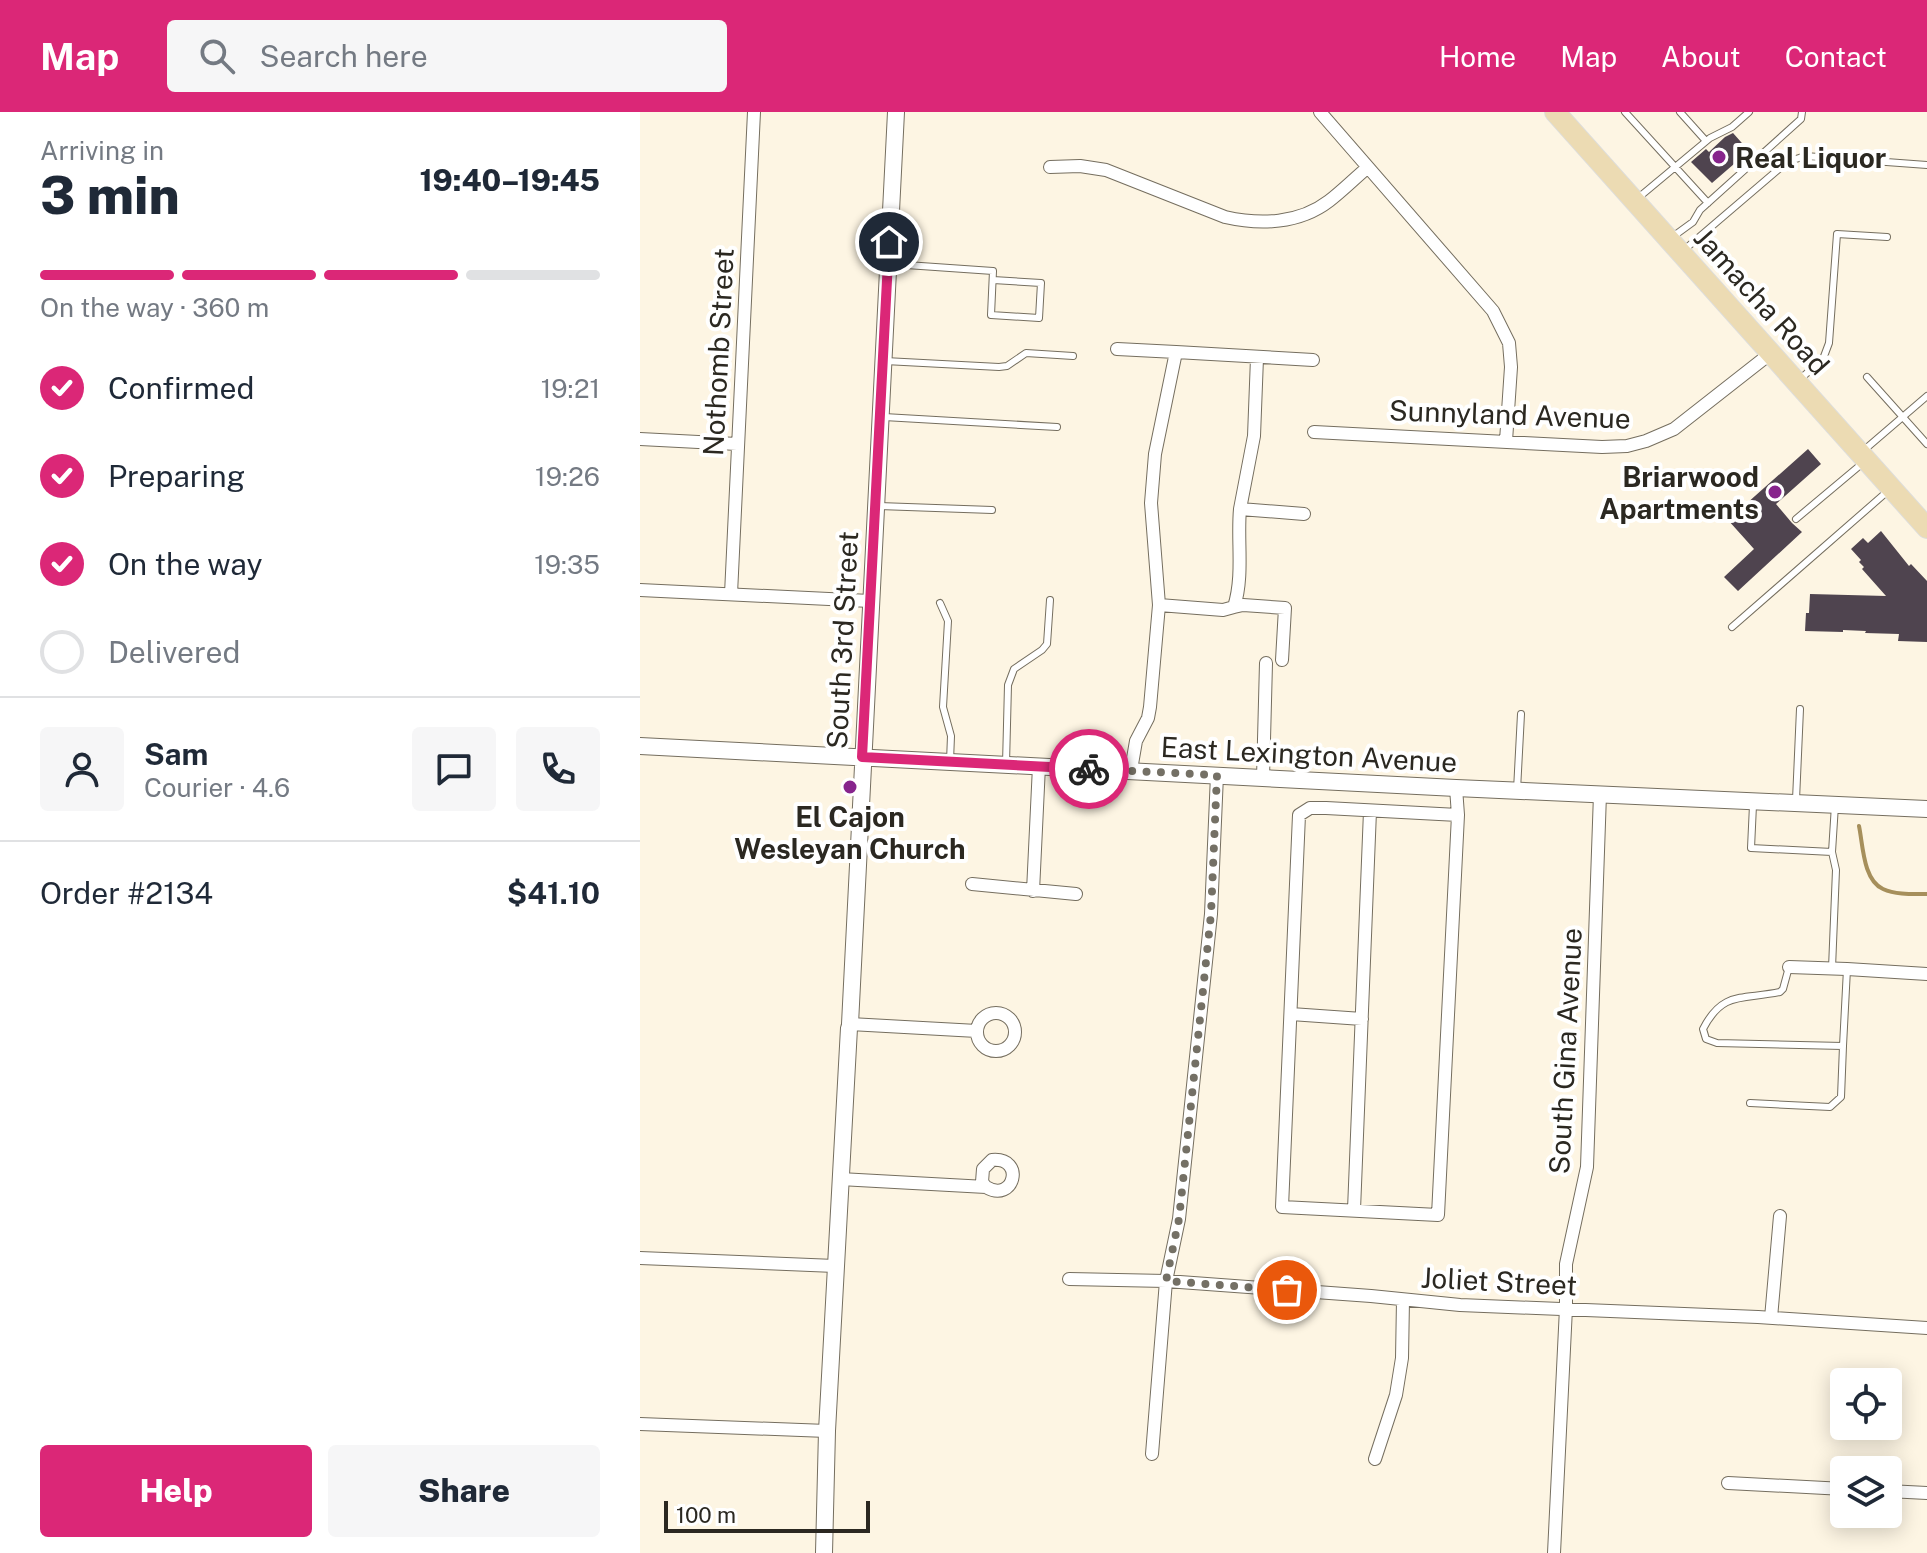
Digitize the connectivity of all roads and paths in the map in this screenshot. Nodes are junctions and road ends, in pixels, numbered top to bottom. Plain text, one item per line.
1 (754, 112) edge
2 (896, 112) edge
3 (1320, 112) edge
4 (1625, 112) edge
5 (1680, 112) edge
6 (1749, 112) edge
7 (1802, 112) edge
8 (1557, 113) edge
9 (1706, 141) junction
10 (1927, 165) edge
11 (1050, 167) dead end
12 (1675, 167) junction
13 (1367, 168) junction
14 (1635, 201) junction
15 (1708, 203) junction
16 (1887, 237) dead end
17 (1675, 246) junction
18 (888, 264) junction
19 (993, 280) junction
20 (1117, 349) dead end
21 (1176, 352) junction
22 (1771, 353) junction
23 (1073, 356) dead end
24 (1257, 358) junction
25 (883, 360) junction
26 (1313, 360) dead end
27 (1867, 377) dead end
28 (1797, 381) junction
29 (1927, 396) edge
30 (880, 417) junction
31 (1903, 417) junction
32 (1057, 427) dead end
33 (1314, 432) dead end
34 (640, 439) edge
35 (1506, 441) junction
36 (737, 444) junction
37 (1927, 444) edge
38 (1864, 456) junction
39 (1891, 488) junction
40 (875, 505) junction
41 (1240, 509) junction
42 (992, 510) dead end
43 (1304, 514) dead end
44 (1796, 519) dead end
45 (1927, 528) edge
46 (640, 590) edge
47 (731, 594) junction
48 (1050, 600) dead end
49 (870, 601) junction
50 (940, 603) dead end
51 (1159, 605) junction
52 (1234, 607) junction
53 (1732, 627) dead end
54 (1282, 660) dead end
55 (1266, 663) dead end
56 (1800, 709) dead end
57 (1521, 714) dead end
58 (640, 746) edge
59 (862, 757) junction
60 (950, 761) junction
61 (1006, 764) junction
62 (1039, 766) junction
63 (1131, 770) junction
64 (1217, 775) junction
65 (1263, 778) junction
66 (1456, 788) junction
67 (1517, 791) junction
68 (1600, 794) junction
69 (1753, 801) junction
70 (1796, 803) junction
71 (1835, 805) junction
72 (1927, 809) edge
73 (1370, 811) junction
74 (1458, 815) junction
75 (1832, 852) junction
76 (972, 884) dead end
77 (1033, 891) junction
78 (1076, 894) dead end
79 (1789, 967) joint
80 (1832, 968) junction
81 (1847, 969) junction
82 (1927, 974) edge
83 (1291, 1014) junction
84 (1362, 1019) junction
85 (849, 1026) junction
86 (977, 1031) dead end
87 (1843, 1046) junction
88 (1750, 1103) dead end
89 (840, 1179) junction
90 (986, 1187) dead end
91 (1354, 1210) junction
92 (1780, 1216) dead end
93 (640, 1258) edge
94 (835, 1266) junction
95 (1069, 1279) dead end
96 (1166, 1281) junction
97 (1403, 1300) junction
98 (1566, 1308) junction
99 (1771, 1318) junction
100 (1927, 1328) edge
101 (640, 1424) edge
102 (827, 1431) junction
103 (1152, 1454) dead end
104 (1375, 1459) dead end
105 (1728, 1483) dead end
106 (1830, 1488) edge
107 (1902, 1492) edge
108 (1927, 1493) edge
109 (824, 1553) edge
110 (1554, 1553) edge

1 - 36 street, Nothomb Street
2 - 18 street, South 3rd Street
3 - 13 street
4 - 12 lane
5 - 9 lane
6 - 9 lane
7 - 15 lane
8 - 14 main road, Jamacha Road
9 - 12 lane
10 - 17 lane
11 - 13 street
12 - 14 lane
12 - 15 lane
13 - 35 street
14 - 17 main road, Jamacha Road
15 - 17 lane
16 - 28 lane
17 - 22 main road, Jamacha Road
18 - 19 lane
18 - 25 street, South 3rd Street
19 - 19 lane
20 - 21 street
21 - 24 street
21 - 51 street
22 - 28 main road, Jamacha Road
22 - 35 street, Sunnyland Avenue
23 - 25 lane
24 - 26 street
24 - 41 street
25 - 30 street, South 3rd Street
27 - 31 lane
28 - 38 main road, Jamacha Road
29 - 31 lane
30 - 32 lane
30 - 40 street, South 3rd Street
31 - 37 lane
31 - 38 lane
33 - 35 street, Sunnyland Avenue
34 - 36 street
36 - 47 street, Nothomb Street
38 - 39 main road, Jamacha Road
38 - 44 lane
39 - 45 main road, Jamacha Road
39 - 53 lane
40 - 42 lane
40 - 49 street, South 3rd Street
41 - 43 street
41 - 52 street
46 - 47 street
47 - 49 street
48 - 61 lane
49 - 59 street, South 3rd Street
50 - 60 lane
51 - 52 street
51 - 63 street
52 - 54 street
55 - 65 street
56 - 70 lane
57 - 67 lane
58 - 59 street, East Lexington Avenue
59 - 60 street, East Lexington Avenue
59 - 85 street, South 3rd Street
60 - 61 street, East Lexington Avenue
61 - 62 street, East Lexington Avenue
62 - 63 street, East Lexington Avenue
62 - 77 street
63 - 64 street, East Lexington Avenue
64 - 65 street, East Lexington Avenue
64 - 96 street
65 - 66 street, East Lexington Avenue
66 - 67 street, East Lexington Avenue
66 - 74 street
67 - 68 street, East Lexington Avenue
68 - 69 street, East Lexington Avenue
68 - 98 street, South Gina Avenue
69 - 70 street, East Lexington Avenue
69 - 75 lane
70 - 71 street, East Lexington Avenue
71 - 72 street, East Lexington Avenue
71 - 75 lane
73 - 74 street
73 - 83 street
73 - 84 street
74 - 91 street
75 - 80 lane
76 - 77 street
77 - 78 street
79 - 80 street
79 - 87 lane
80 - 81 street
81 - 82 street
81 - 87 lane
83 - 84 street
83 - 91 street
84 - 91 street
85 - 86 street
85 - 89 street, South 3rd Street
87 - 88 lane
89 - 90 street
89 - 94 street, South 3rd Street
92 - 99 street
93 - 94 street
94 - 102 street, South 3rd Street
95 - 96 street, Joliet Street
96 - 97 street, Joliet Street
96 - 103 street
97 - 98 street, Joliet Street
97 - 104 street
98 - 99 street, Joliet Street
98 - 110 street, South Gina Avenue
99 - 100 street, Joliet Street
101 - 102 street
102 - 109 street, South 3rd Street
105 - 106 street
107 - 108 street

